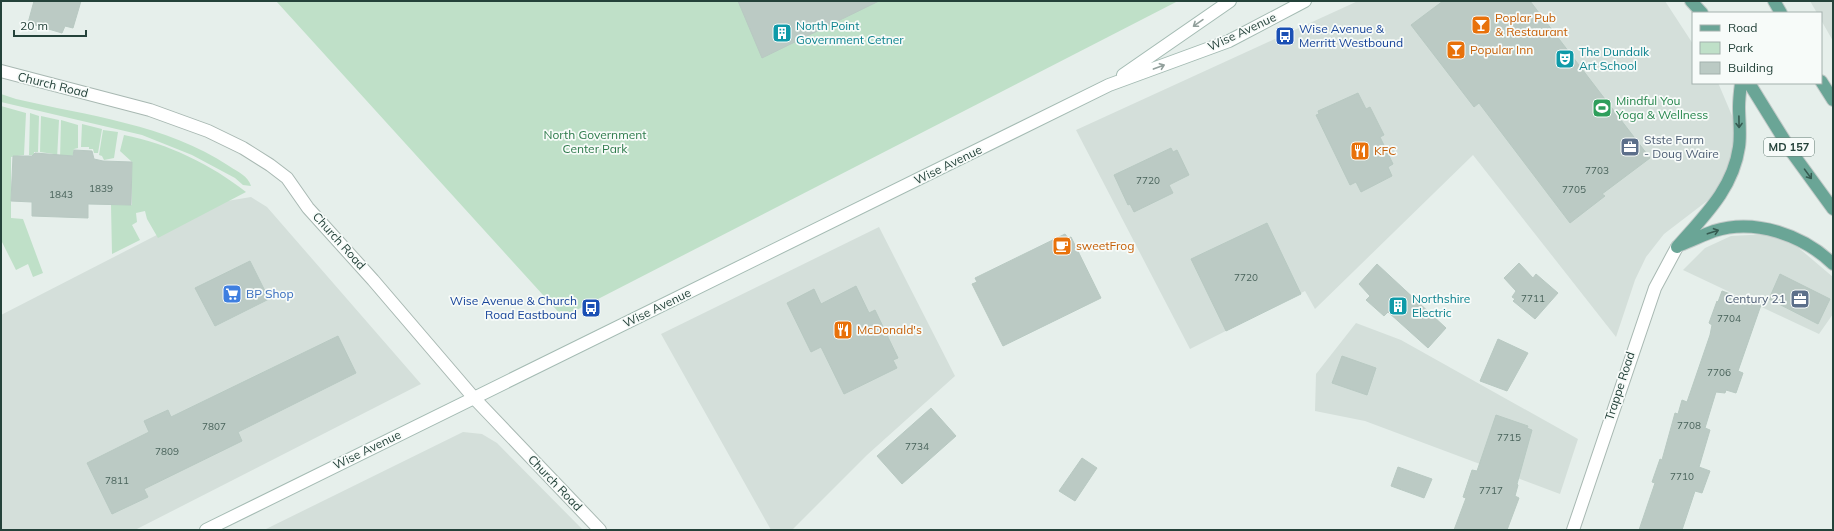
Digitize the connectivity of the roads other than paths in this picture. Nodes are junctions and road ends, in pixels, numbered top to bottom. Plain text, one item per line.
1 (1230, 1) edge
2 (1305, 1) edge
3 (1691, 1) edge
4 (1702, 1) edge
5 (1701, 12) edge
6 (1708, 12) edge
7 (1, 71) edge
8 (1822, 83) edge
9 (1741, 84) edge
10 (1750, 84) edge
11 (1109, 85) junction
12 (1833, 100) edge
13 (1833, 209) edge
14 (1677, 247) junction
15 (1833, 264) edge
16 (474, 398) junction
17 (206, 530) edge
18 (600, 530) edge
19 (1572, 530) edge

1 -> 11 main road, Wise Avenue
11 -> 2 main road, Wise Avenue
3 - 5 main road
4 - 6 main road
7 - 16 main road, Church Road
8 - 12 main road
9 -> 14 main road
10 -> 13 main road, MD 157
11 - 16 main road, Wise Avenue
14 -> 15 main road
14 - 19 main road, Trappe Road
16 - 17 main road, Wise Avenue
16 - 18 main road, Church Road

